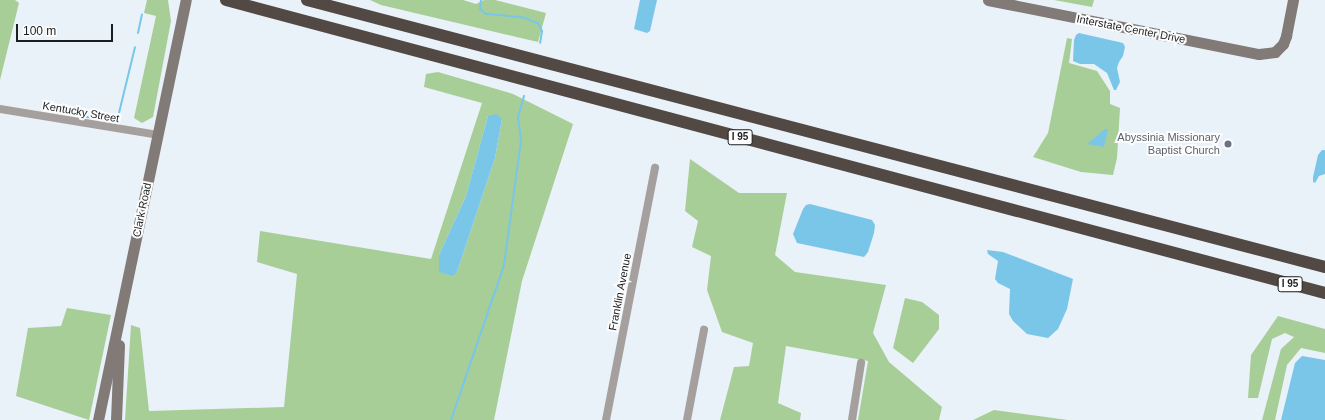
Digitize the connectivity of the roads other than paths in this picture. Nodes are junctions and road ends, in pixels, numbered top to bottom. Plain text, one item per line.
1 (186, 0) edge
2 (226, 0) edge
3 (307, 0) edge
4 (988, 0) edge
5 (1293, 0) edge
6 (0, 109) edge
7 (158, 136) junction
8 (655, 168) dead end
9 (1325, 267) edge
10 (1325, 293) edge
11 (120, 317) junction
12 (704, 330) dead end
13 (861, 363) dead end
14 (98, 420) edge
15 (116, 420) edge
16 (606, 420) edge
17 (687, 420) edge
18 (852, 420) edge

1 - 7 street, Clark Road
2 - 10 highway, I 95
3 - 9 highway, I 95
4 - 5 street, Interstate Center Drive
6 - 7 street, Kentucky Street
7 - 11 street, Clark Road
8 - 16 street, Franklin Avenue
11 - 14 street, Clark Road
11 - 15 street
12 - 17 street
13 - 18 street

